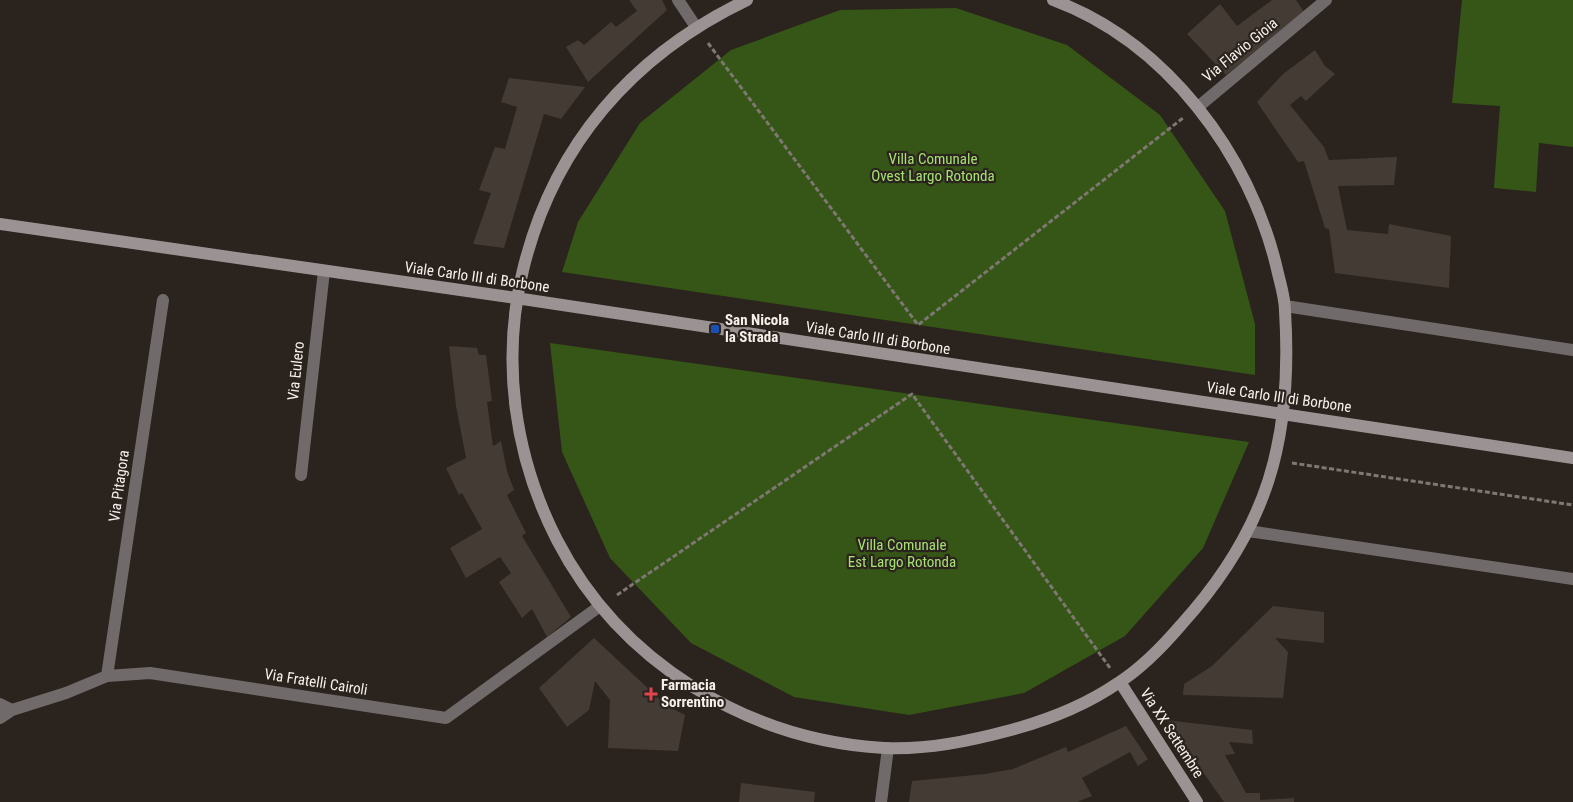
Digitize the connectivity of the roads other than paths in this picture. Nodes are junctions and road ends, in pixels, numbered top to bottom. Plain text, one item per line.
1 (678, 0) edge
2 (747, 0) edge
3 (1053, 0) edge
4 (1326, 0) edge
5 (696, 26) junction
6 (1198, 106) junction
7 (0, 224) edge
8 (324, 271) junction
9 (516, 298) junction
10 (163, 300) dead end
11 (1286, 306) junction
12 (1573, 350) edge
13 (1285, 413) junction
14 (1573, 458) edge
15 (301, 475) dead end
16 (1248, 531) junction
17 (1573, 579) edge
18 (600, 606) junction
19 (107, 676) junction
20 (1120, 682) junction
21 (6, 707) edge
22 (0, 718) edge
23 (888, 748) junction
24 (880, 802) edge
25 (1197, 802) edge

1 - 5 street
2 - 5 street
3 - 6 street
4 - 6 street, Via Flavio Gioia
5 - 9 street
6 - 11 street
7 - 8 street, Viale Carlo III di Borbone
8 - 9 street, Viale Carlo III di Borbone
8 - 15 street, Via Eulero
9 - 13 street, Viale Carlo III di Borbone
9 - 18 street
10 - 19 street, Via Pitagora
11 - 12 street
11 - 13 street
13 - 14 street, Viale Carlo III di Borbone
13 - 16 street
16 - 17 street
16 - 20 street
18 - 19 street, Via Fratelli Cairoli
18 - 23 street
19 - 21 street, Via Fratelli Cairoli
20 - 23 street
20 - 25 street, Via XX Settembre
21 - 22 street, Via Fratelli Cairoli
23 - 24 street

